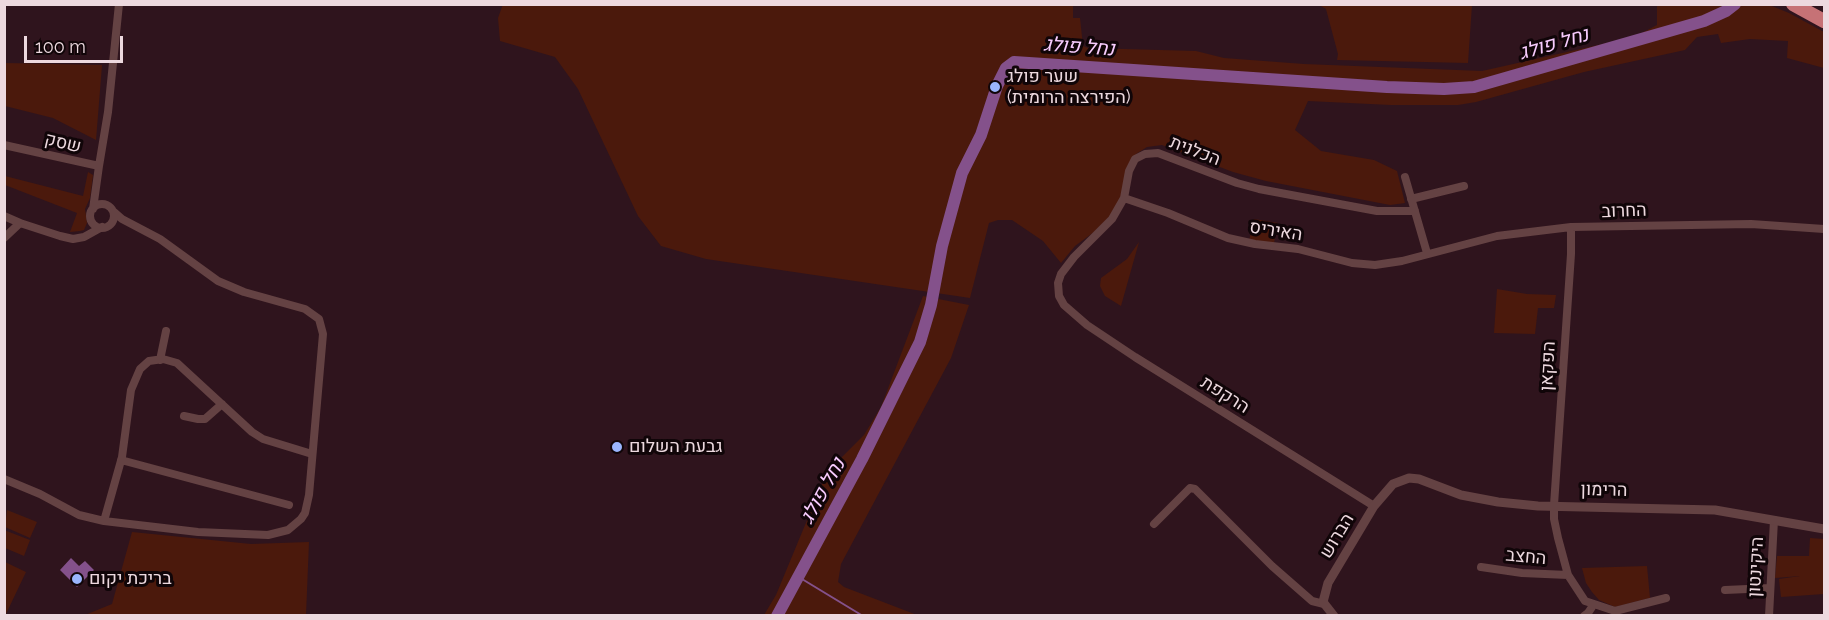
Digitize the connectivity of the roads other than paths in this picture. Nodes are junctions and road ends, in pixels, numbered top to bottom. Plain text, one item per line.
1 (119, 4) edge
2 (1793, 4) edge
3 (1824, 21) edge
4 (4, 145) edge
5 (99, 166) junction
6 (1405, 177) dead end
7 (97, 183) junction
8 (1464, 186) dead end
9 (1124, 198) junction
10 (1411, 199) junction
11 (106, 204) junction
12 (93, 209) junction
13 (1415, 211) junction
14 (114, 212) junction
15 (4, 216) edge
16 (92, 220) junction
17 (20, 223) junction
18 (105, 227) junction
19 (1571, 227) junction
20 (138, 228) junction
21 (1824, 228) edge
22 (84, 237) junction
23 (4, 238) edge
24 (1427, 253) junction
25 (1064, 305) joint
26 (166, 331) dead end
27 (160, 360) junction
28 (222, 404) junction
29 (184, 416) dead end
30 (312, 454) junction
31 (122, 460) junction
32 (4, 479) edge
33 (1388, 489) joint
34 (290, 505) dead end
35 (1374, 506) junction
36 (1554, 506) junction
37 (1774, 520) junction
38 (104, 521) junction
39 (1154, 524) dead end
40 (1824, 529) edge
41 (1481, 567) dead end
42 (1568, 575) junction
43 (1770, 588) junction
44 (1725, 590) dead end
45 (1666, 598) dead end
46 (1324, 604) junction
47 (1594, 604) junction
48 (1334, 615) edge
49 (1584, 615) edge
50 (1769, 615) edge

1 - 5 street
2 - 3 highway
4 - 5 street, שסק
5 - 7 street, שסק
6 - 10 street
7 - 11 street, שסק
7 - 12 street, שסק
8 - 10 street
9 - 13 street, הכלנית
9 - 24 street, האיריס
9 - 25 street, הכלנית
10 - 13 street
11 - 12 street
11 - 14 street, שסק
12 - 16 street, שסק
13 - 24 street
14 - 18 street
14 - 20 street, שסק
15 - 17 street
16 - 18 street
16 - 22 street
17 - 22 street
17 - 23 street
18 - 20 street
18 - 22 street
19 - 21 street, החרוב
19 - 24 street, החרוב
19 - 36 street, הפקאן
20 - 30 street, שסק
25 - 35 street, הרקפת
26 - 27 street
27 - 28 street
27 - 31 street
28 - 29 street
28 - 30 street
30 - 38 street
31 - 34 street
31 - 38 street
32 - 38 street
33 - 35 street, הברוש
33 - 36 street, הרימון
35 - 46 street, הברוש
36 - 37 street, הרימון
36 - 42 street, הפקאן
37 - 40 street, הרימון
37 - 43 street, היקינטון
39 - 46 street
41 - 42 street, החצב
42 - 47 street, הפקאן
43 - 44 street
43 - 50 street, היקינטון
45 - 47 street
46 - 48 street
47 - 49 street

